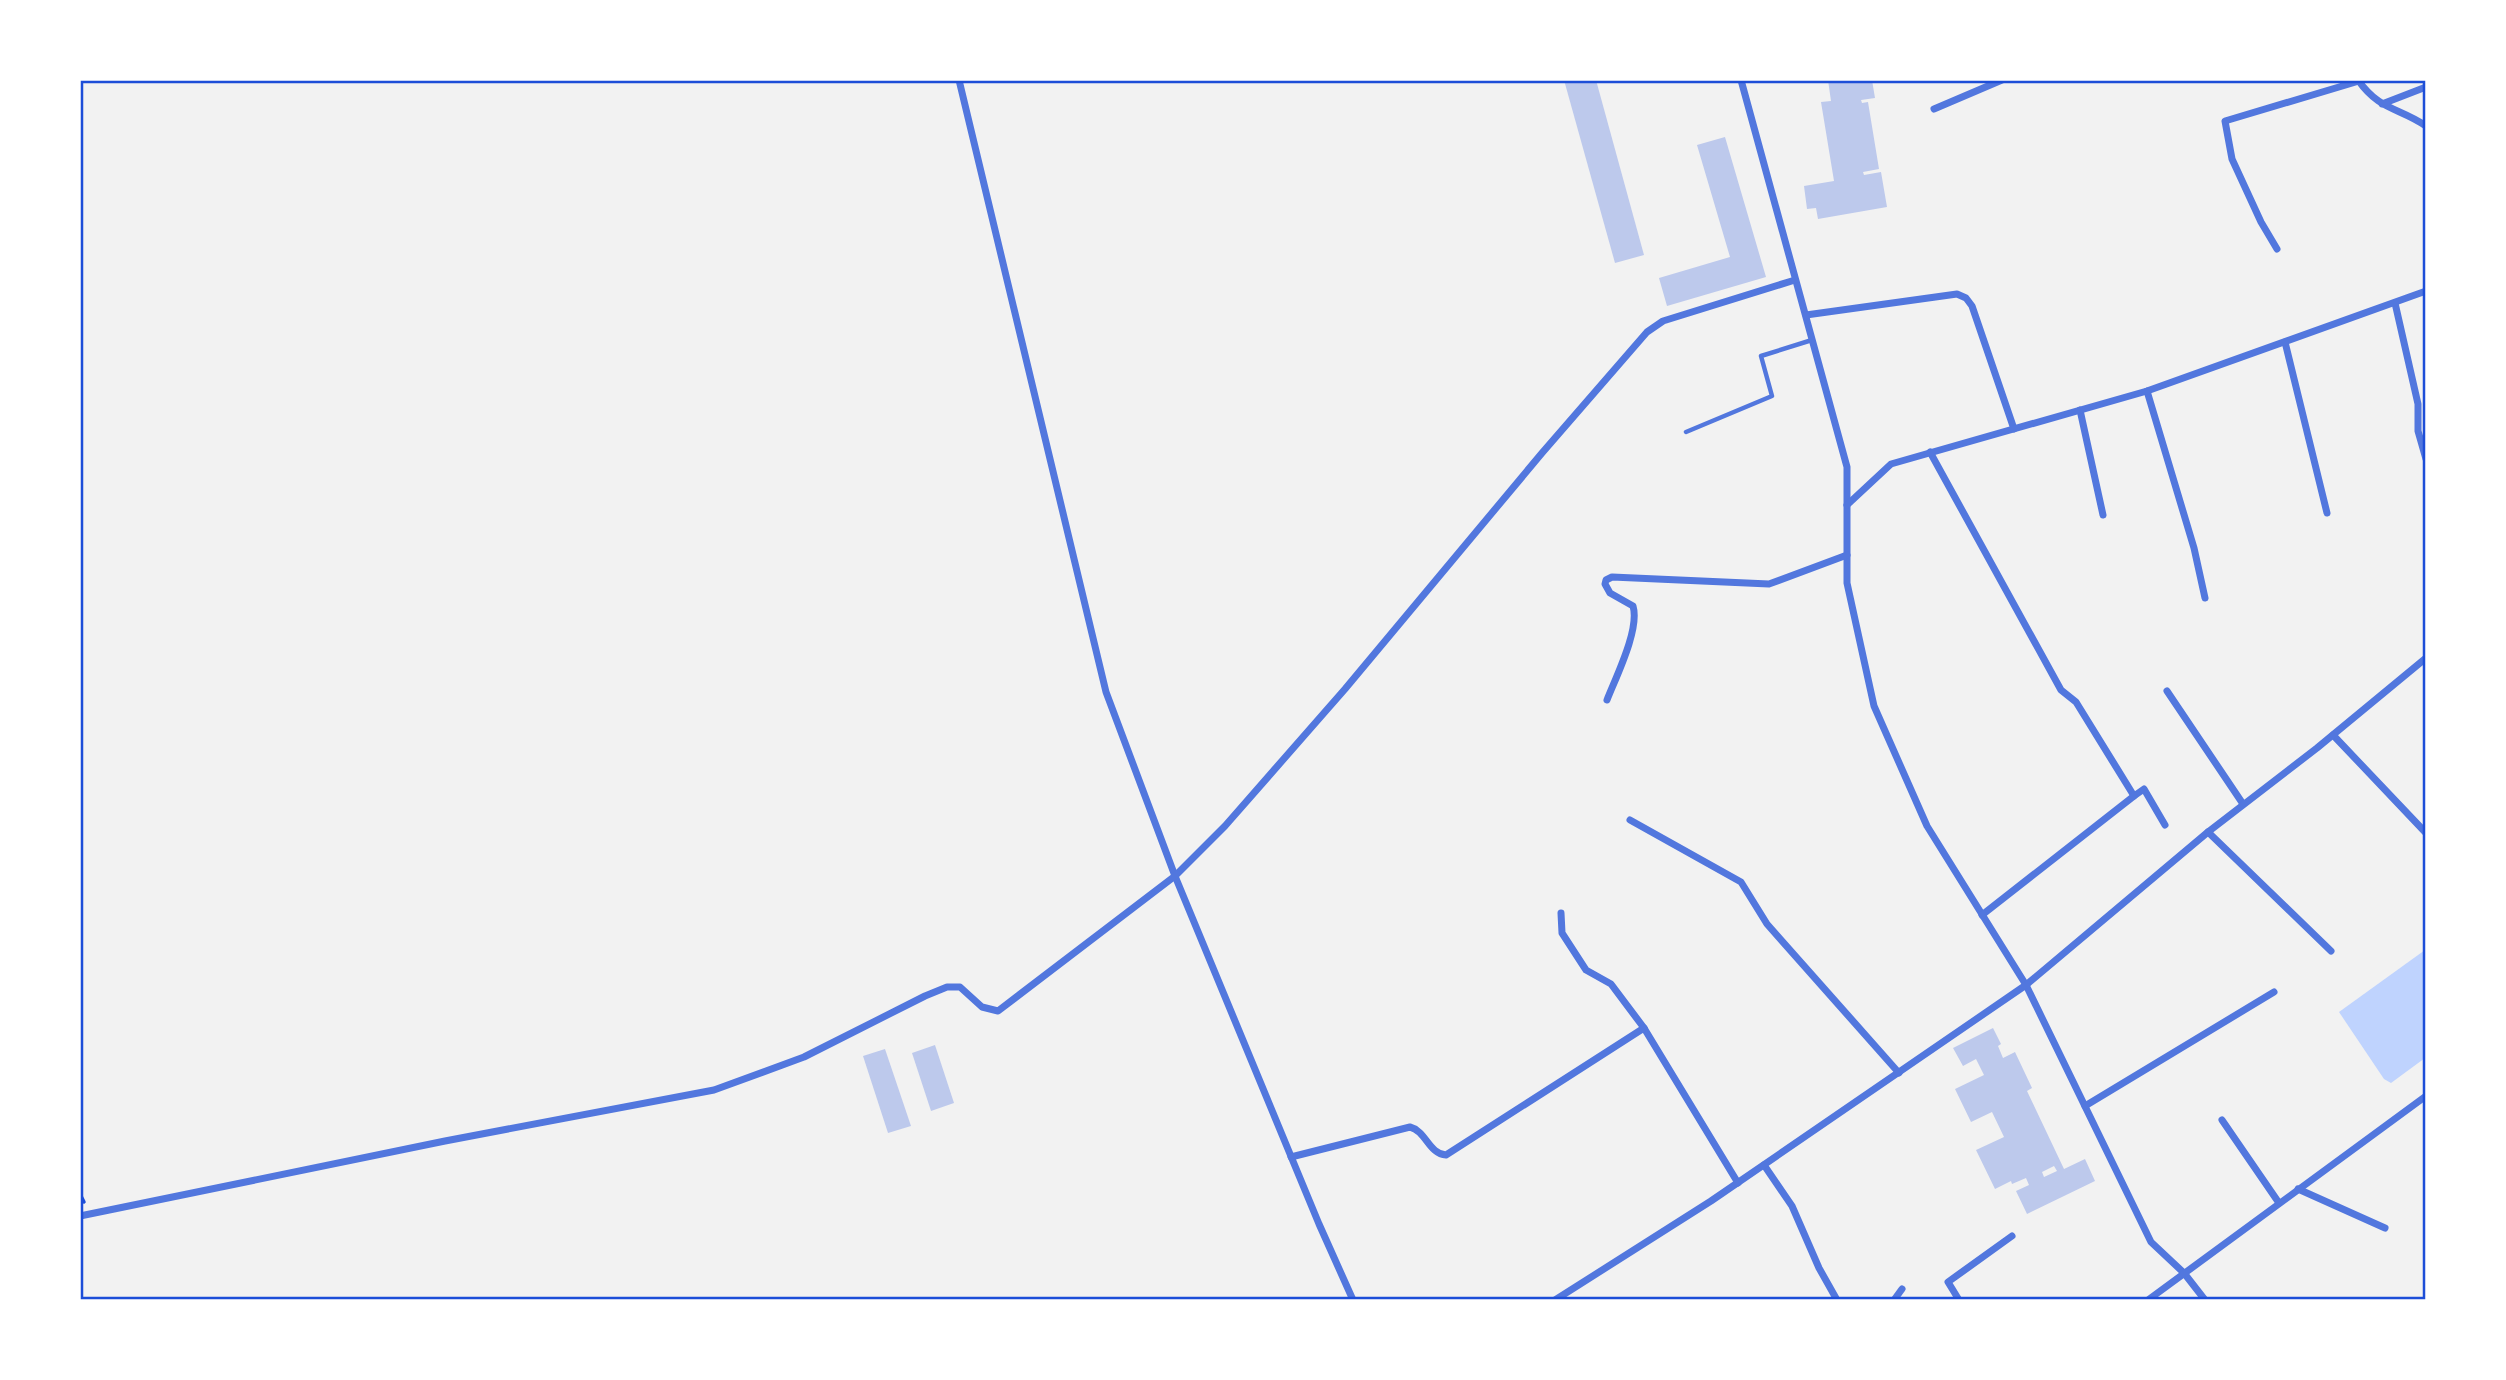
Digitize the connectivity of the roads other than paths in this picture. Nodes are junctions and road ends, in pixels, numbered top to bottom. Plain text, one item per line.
1 (959, 80) edge
2 (1741, 80) edge
3 (2002, 80) edge
4 (2358, 81) edge
5 (2426, 87) edge
6 (2382, 104) junction
7 (1934, 109) dead end
8 (2426, 126) edge
9 (2277, 250) dead end
10 (1795, 281) junction
11 (2426, 291) edge
12 (2395, 303) junction
13 (1806, 315) junction
14 (1813, 340) junction
15 (2285, 342) junction
16 (2147, 391) junction
17 (2080, 411) junction
18 (2014, 429) junction
19 (1686, 432) dead end
20 (1930, 452) junction
21 (2426, 459) edge
22 (1847, 505) junction
23 (2327, 513) dead end
24 (2103, 515) dead end
25 (1847, 555) junction
26 (2205, 598) dead end
27 (2426, 658) edge
28 (2167, 691) dead end
29 (1607, 700) dead end
30 (2333, 735) junction
31 (2134, 796) junction
32 (2243, 804) junction
33 (1630, 820) dead end
34 (2165, 825) dead end
35 (2208, 832) junction
36 (2426, 833) edge
37 (1175, 876) junction
38 (1561, 913) dead end
39 (1982, 915) junction
40 (2331, 951) dead end
41 (2026, 985) junction
42 (2274, 992) dead end
43 (1644, 1028) junction
44 (1899, 1073) junction
45 (2426, 1096) edge
46 (2085, 1106) junction
47 (2222, 1120) dead end
48 (1291, 1157) junction
49 (1764, 1165) junction
50 (1738, 1183) junction
51 (2298, 1189) junction
52 (2278, 1203) junction
53 (80, 1216) edge
54 (2385, 1228) dead end
55 (2012, 1236) dead end
56 (2184, 1273) junction
57 (1902, 1289) dead end
58 (1353, 1300) edge
59 (1555, 1300) edge
60 (1837, 1300) edge
61 (1894, 1300) edge
62 (1959, 1300) edge
63 (2148, 1300) edge
64 (2205, 1300) edge

1 - 37 street
2 - 10 street
3 - 7 street
4 - 6 street
4 - 9 street
5 - 6 street
6 - 8 street
10 - 13 street
10 - 37 street
11 - 12 street
12 - 15 street
12 - 21 street
13 - 14 street
13 - 18 street
14 - 19 lane
14 - 22 street
15 - 16 street
15 - 23 street
16 - 17 street
16 - 26 street
17 - 18 street
17 - 24 street
18 - 20 street
20 - 22 street
20 - 31 street
22 - 25 street
25 - 29 street
25 - 39 street
27 - 30 street
28 - 32 street
30 - 32 street
30 - 36 street
31 - 34 street
31 - 39 street
32 - 35 street
33 - 44 street
35 - 40 street
35 - 41 street
37 - 48 street
37 - 53 street
38 - 43 street
39 - 41 street
41 - 44 street
41 - 46 street
42 - 46 street
43 - 48 street
43 - 50 street
44 - 49 street
45 - 51 street
46 - 56 street
47 - 52 street
48 - 58 street
49 - 50 street
49 - 60 street
50 - 59 street
51 - 52 street
51 - 54 street
52 - 56 street
55 - 62 street
56 - 63 street
56 - 64 street
57 - 61 street

